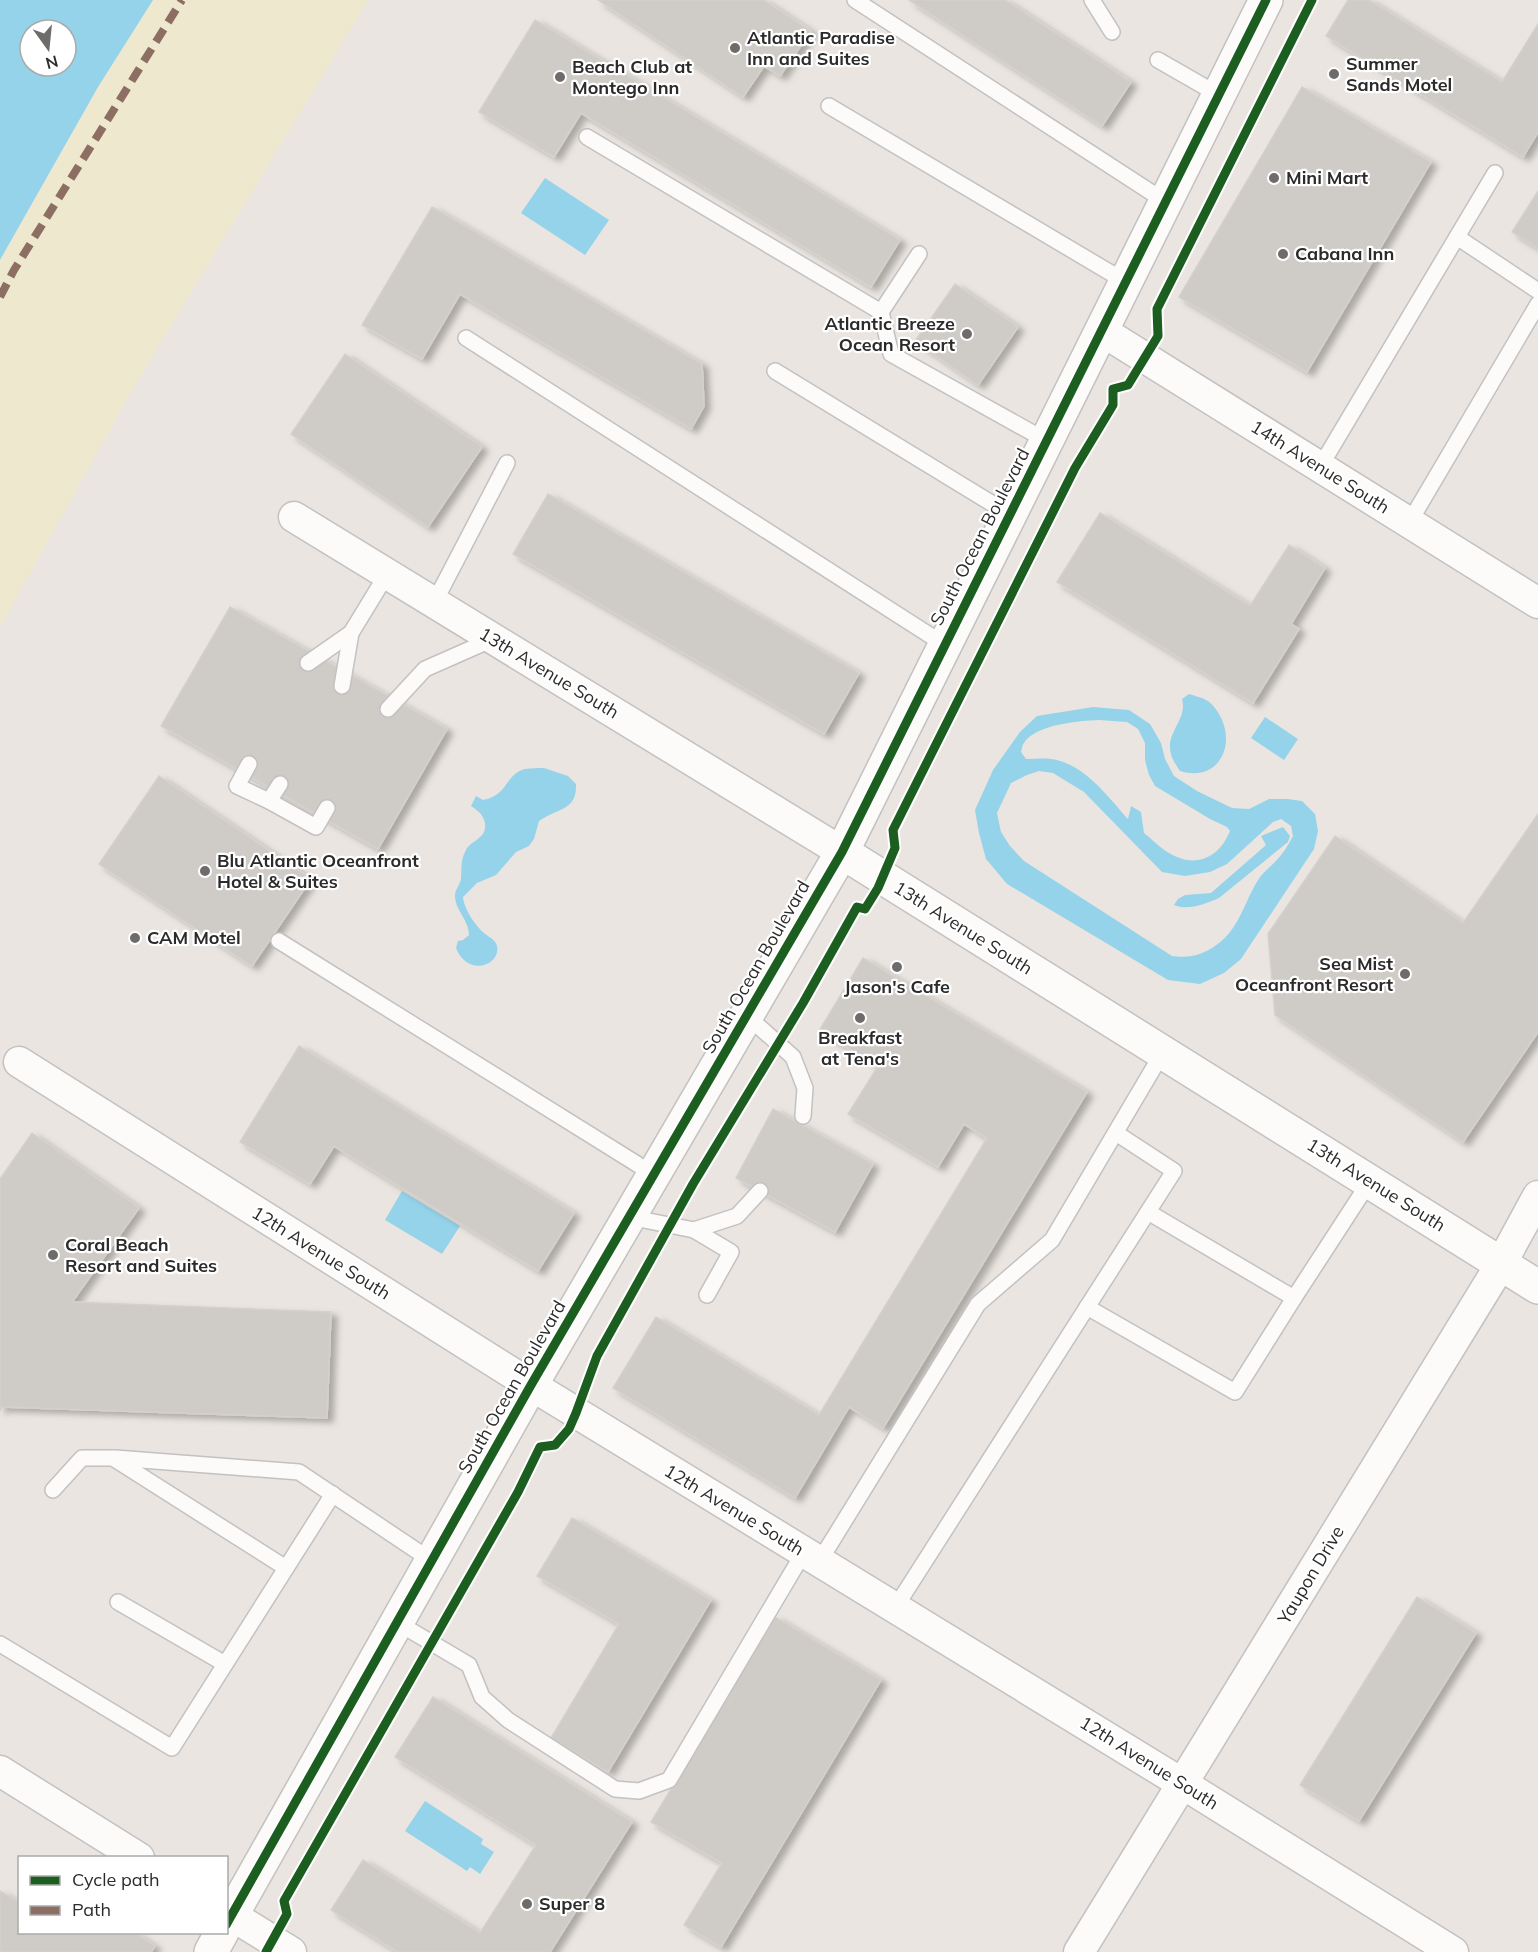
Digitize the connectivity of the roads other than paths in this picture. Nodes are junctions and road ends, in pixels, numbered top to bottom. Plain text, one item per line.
1 (855, 0) edge
2 (1092, 0) edge
3 (1266, 0) edge
4 (1112, 32) dead end
5 (1158, 60) dead end
6 (1219, 94) junction
7 (829, 106) dead end
8 (587, 137) dead end
9 (1495, 173) dead end
10 (1166, 202) junction
11 (1457, 237) junction
12 (919, 254) dead end
13 (1126, 282) junction
14 (1538, 291) edge
15 (1538, 304) edge
16 (881, 312) junction
17 (1102, 331) junction
18 (466, 338) dead end
19 (775, 371) dead end
20 (1047, 441) junction
21 (507, 463) dead end
22 (1320, 467) junction
23 (1009, 514) junction
24 (294, 517) dead end
25 (1410, 523) junction
26 (387, 574) junction
27 (434, 603) junction
28 (1538, 603) edge
29 (351, 633) junction
30 (493, 639) junction
31 (945, 645) junction
32 (308, 663) dead end
33 (342, 686) dead end
34 (388, 709) dead end
35 (249, 764) dead end
36 (280, 784) dead end
37 (269, 801) junction
38 (327, 808) dead end
39 (842, 852) junction
40 (279, 941) dead end
41 (746, 1015) junction
42 (1164, 1052) junction
43 (19, 1062) dead end
44 (803, 1116) dead end
45 (1116, 1132) junction
46 (653, 1174) junction
47 (1370, 1181) junction
48 (760, 1191) dead end
49 (1538, 1196) edge
50 (1148, 1212) junction
51 (629, 1217) junction
52 (694, 1230) junction
53 (1501, 1264) junction
54 (1538, 1287) edge
55 (706, 1295) dead end
56 (1294, 1298) junction
57 (1087, 1307) junction
58 (531, 1385) junction
59 (115, 1458) junction
60 (54, 1490) dead end
61 (333, 1494) junction
62 (812, 1557) junction
63 (432, 1561) junction
64 (286, 1568) junction
65 (118, 1602) dead end
66 (895, 1608) junction
67 (398, 1623) junction
68 (0, 1644) edge
69 (225, 1664) junction
70 (0, 1771) edge
71 (1183, 1784) junction
72 (137, 1856) edge
73 (228, 1919) edge
74 (228, 1921) edge
75 (220, 1934) edge
76 (211, 1952) edge
77 (291, 1952) edge
78 (1079, 1952) edge
79 (1453, 1952) edge

1 - 10 lane
2 - 4 lane
3 - 6 main road, South Ocean Boulevard
5 - 6 lane
6 - 10 main road, South Ocean Boulevard
7 - 13 lane
8 - 16 lane
9 - 11 lane
10 - 13 main road, South Ocean Boulevard
11 - 14 lane
11 - 22 lane
12 - 16 lane
13 - 17 main road, South Ocean Boulevard
15 - 25 lane
16 - 20 lane
17 - 20 main road, South Ocean Boulevard
17 - 22 street, 14th Avenue South
18 - 31 lane
19 - 23 lane
20 - 23 main road, South Ocean Boulevard
21 - 27 lane
22 - 25 street, 14th Avenue South
23 - 31 main road, South Ocean Boulevard
24 - 26 street, 13th Avenue South
25 - 28 street, 14th Avenue South
26 - 27 street, 13th Avenue South
26 - 29 lane
27 - 30 street, 13th Avenue South
29 - 32 lane
29 - 33 lane
30 - 34 lane
30 - 39 street, 13th Avenue South
31 - 39 main road, South Ocean Boulevard
35 - 37 lane
36 - 37 lane
37 - 38 lane
39 - 41 main road, South Ocean Boulevard
39 - 42 main road, 13th Avenue South
40 - 46 lane
41 - 44 lane
41 - 46 main road, South Ocean Boulevard
42 - 45 lane
42 - 47 main road, 13th Avenue South
43 - 58 street, 12th Avenue South
45 - 50 lane
45 - 62 lane
46 - 51 main road, South Ocean Boulevard
47 - 53 main road, 13th Avenue South
47 - 56 lane
48 - 52 lane
49 - 53 street, Yaupon Drive
50 - 56 lane
50 - 57 lane
51 - 52 lane
51 - 58 main road, South Ocean Boulevard
52 - 55 lane
53 - 54 main road, 13th Avenue South
53 - 71 street, Yaupon Drive
56 - 57 lane
57 - 66 lane
58 - 62 street, 12th Avenue South
58 - 63 main road, South Ocean Boulevard
59 - 60 lane
59 - 61 lane
59 - 64 lane
61 - 63 lane
61 - 64 lane
62 - 66 street, 12th Avenue South
62 - 67 lane
63 - 67 main road, South Ocean Boulevard
64 - 69 lane
65 - 69 lane
66 - 71 street, 12th Avenue South
67 - 73 main road, South Ocean Boulevard
68 - 69 lane
70 - 72 street
71 - 78 street, Yaupon Drive
71 - 79 street, 12th Avenue South
74 - 77 street
75 - 76 main road, South Ocean Boulevard

